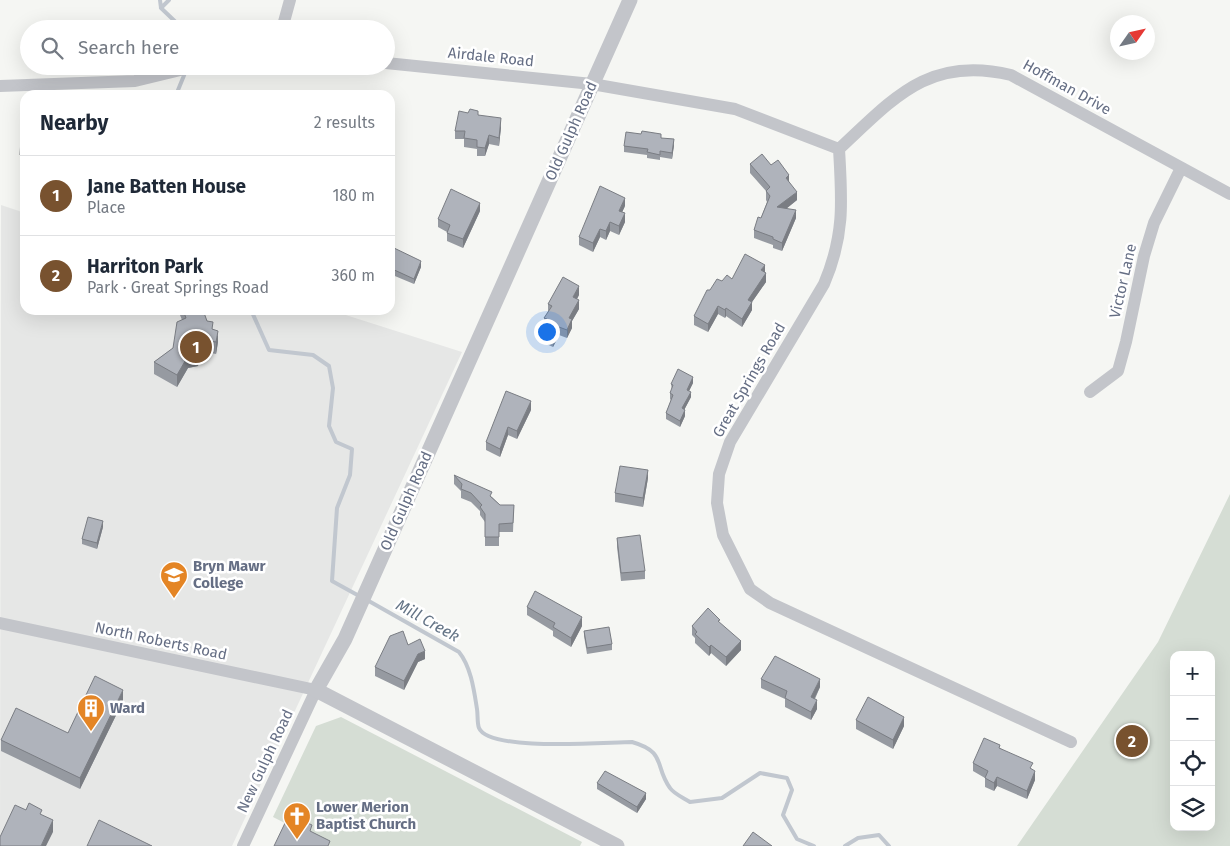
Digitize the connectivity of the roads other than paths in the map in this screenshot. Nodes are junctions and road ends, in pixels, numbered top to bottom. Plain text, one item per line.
1 (290, 0) edge
2 (630, 0) edge
3 (284, 20) edge
4 (395, 64) edge
5 (160, 75) edge
6 (592, 84) junction
7 (0, 86) edge
8 (839, 148) junction
9 (1181, 168) junction
10 (1230, 194) edge
11 (1090, 392) dead end
12 (0, 623) edge
13 (316, 690) junction
14 (1071, 742) dead end
15 (243, 846) edge
16 (617, 846) edge

1 - 3 street
2 - 6 street, Old Gulph Road
4 - 6 street, Airdale Road
5 - 7 street
6 - 8 street
6 - 13 street, Old Gulph Road
8 - 9 street, Hoffman Drive
8 - 14 street, Great Springs Road
9 - 10 street, Hoffman Drive
9 - 11 street, Victor Lane
12 - 13 street, North Roberts Road
13 - 15 street, New Gulph Road
13 - 16 street

